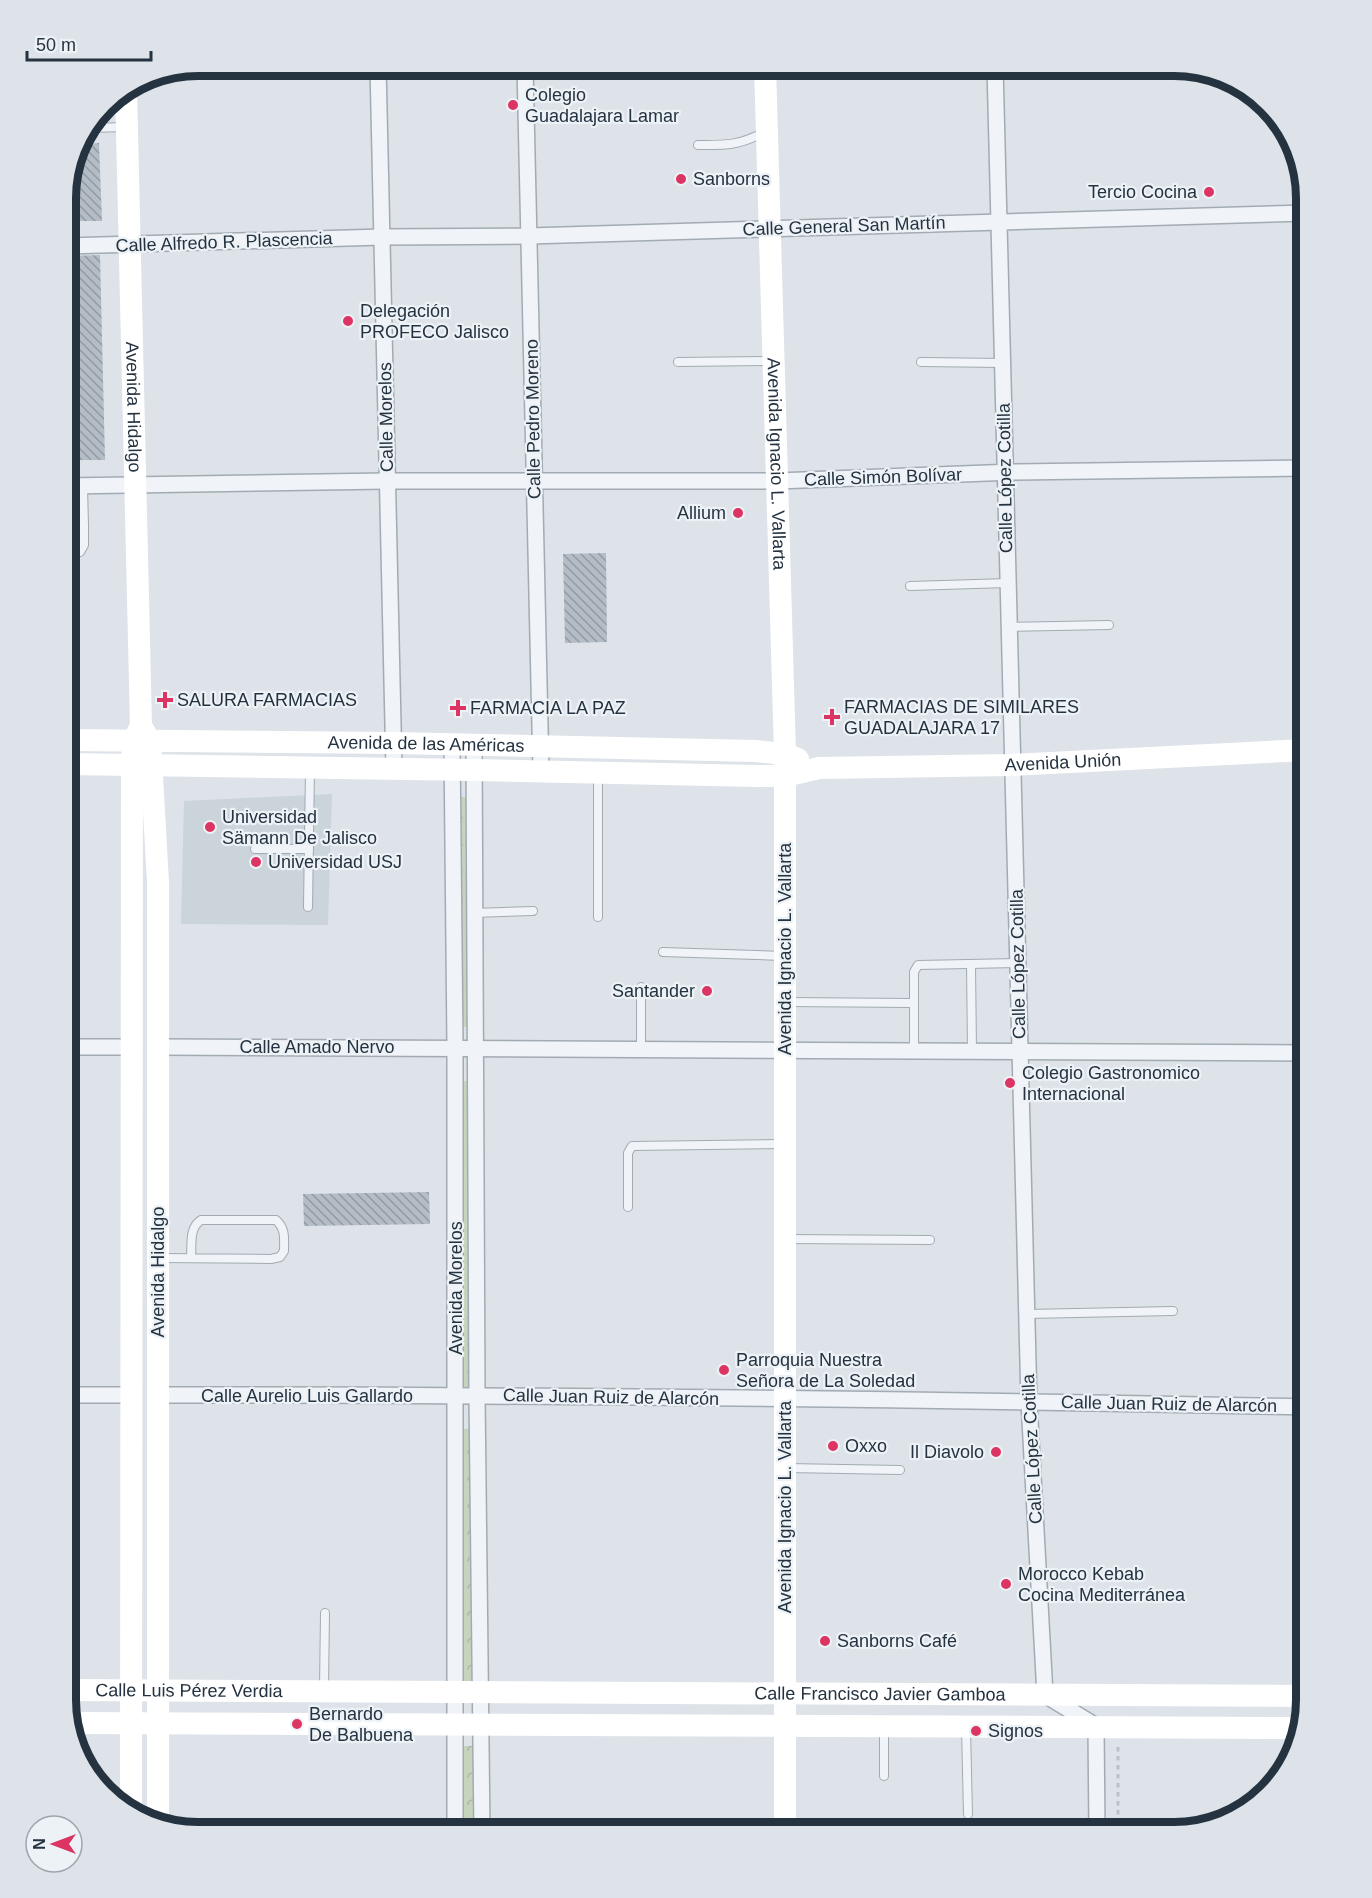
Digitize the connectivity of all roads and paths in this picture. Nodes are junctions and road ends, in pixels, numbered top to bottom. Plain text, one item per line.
1 (378, 76) edge
2 (525, 76) edge
3 (765, 77) edge
4 (995, 77) edge
5 (126, 100) edge
6 (127, 127) junction
7 (99, 128) edge
8 (767, 131) junction
9 (698, 145) dead end
10 (1296, 213) edge
11 (999, 220) junction
12 (770, 228) junction
13 (529, 236) junction
14 (382, 237) junction
15 (130, 245) junction
16 (77, 246) edge
17 (774, 361) junction
18 (678, 362) dead end
19 (921, 362) dead end
20 (1003, 363) junction
21 (1296, 468) edge
22 (1005, 473) junction
23 (387, 481) junction
24 (534, 481) junction
25 (777, 481) junction
26 (77, 486) edge
27 (83, 486) junction
28 (136, 486) junction
29 (77, 525) edge
30 (84, 525) junction
31 (77, 553) edge
32 (1008, 584) junction
33 (910, 586) dead end
34 (1109, 625) dead end
35 (1009, 627) junction
36 (141, 736) junction
37 (77, 739) edge
38 (393, 743) junction
39 (463, 744) junction
40 (540, 746) junction
41 (1296, 751) edge
42 (77, 764) edge
43 (142, 765) junction
44 (785, 765) junction
45 (1012, 765) junction
46 (310, 768) junction
47 (394, 769) junction
48 (463, 770) junction
49 (541, 771) junction
50 (598, 772) junction
51 (255, 849) dead end
52 (309, 849) junction
53 (308, 907) dead end
54 (533, 911) dead end
55 (474, 913) junction
56 (598, 917) dead end
57 (663, 952) dead end
58 (785, 956) junction
59 (1018, 963) junction
60 (971, 964) junction
61 (641, 987) dead end
62 (785, 1002) junction
63 (914, 1003) junction
64 (76, 1047) edge
65 (132, 1047) junction
66 (159, 1047) junction
67 (455, 1047) junction
68 (475, 1047) junction
69 (641, 1048) junction
70 (785, 1049) junction
71 (914, 1050) junction
72 (972, 1051) junction
73 (1020, 1051) junction
74 (1296, 1053) edge
75 (785, 1144) junction
76 (628, 1207) dead end
77 (785, 1239) junction
78 (930, 1239) dead end
79 (191, 1257) junction
80 (158, 1258) junction
81 (1173, 1311) dead end
82 (1027, 1314) junction
83 (76, 1395) edge
84 (131, 1395) junction
85 (158, 1395) junction
86 (456, 1396) junction
87 (477, 1396) junction
88 (785, 1399) junction
89 (1029, 1402) junction
90 (1296, 1407) edge
91 (785, 1468) junction
92 (900, 1470) dead end
93 (325, 1613) dead end
94 (76, 1690) edge
95 (131, 1691) junction
96 (158, 1691) junction
97 (324, 1692) junction
98 (456, 1693) junction
99 (482, 1693) junction
100 (785, 1694) junction
101 (1045, 1695) junction
102 (1296, 1696) edge
103 (79, 1723) edge
104 (131, 1723) junction
105 (158, 1723) junction
106 (456, 1723) junction
107 (482, 1723) junction
108 (785, 1725) junction
109 (884, 1725) junction
110 (966, 1726) junction
111 (1096, 1726) junction
112 (1292, 1728) edge
113 (884, 1776) dead end
114 (131, 1801) edge
115 (158, 1814) edge
116 (969, 1814) dead end
117 (455, 1821) edge
118 (482, 1821) edge
119 (785, 1822) edge
120 (1097, 1822) edge

1 - 14 street, Calle Morelos
2 - 13 street, Calle Pedro Moreno
3 - 8 main road, Avenida Ignacio L. Vallarta
4 - 11 street, Calle López Cotilla
5 - 6 main road, Avenida Hidalgo
6 - 7 lane
6 - 15 main road, Avenida Hidalgo
8 - 9 lane
8 - 12 main road, Avenida Ignacio L. Vallarta
10 - 11 street, Calle General San Martín
11 - 12 street, Calle General San Martín
11 - 20 street, Calle López Cotilla
12 - 13 street, Calle General San Martín
12 - 17 main road, Avenida Ignacio L. Vallarta
13 - 14 street, Calle General San Martín
13 - 24 street, Calle Pedro Moreno
14 - 15 street, Calle Alfredo R. Plascencia
14 - 23 street, Calle Morelos
15 - 16 street, Calle Alfredo R. Plascencia
15 - 28 main road, Avenida Hidalgo
17 - 18 lane
17 - 25 main road, Avenida Ignacio L. Vallarta
19 - 20 lane
20 - 22 street, Calle López Cotilla
21 - 22 street, Calle Simón Bolívar
22 - 25 street, Calle Simón Bolívar
22 - 32 street, Calle López Cotilla
23 - 24 street, Calle Simón Bolívar
23 - 28 street, Calle Simón Bolívar
23 - 38 street, Calle Morelos
24 - 25 street, Calle Simón Bolívar
24 - 40 street, Calle Pedro Moreno
25 - 44 main road, Avenida Ignacio L. Vallarta
26 - 27 street, Calle Simón Bolívar
27 - 28 street, Calle Simón Bolívar
27 - 30 lane
28 - 36 main road, Avenida Hidalgo
29 - 30 lane
30 - 31 lane
32 - 33 lane
32 - 35 street, Calle López Cotilla
34 - 35 lane
35 - 45 street, Calle López Cotilla
36 - 37 main road, Avenida de las Américas
36 - 38 main road, Avenida de las Américas
36 - 43 main road, Avenida Hidalgo
38 - 39 main road, Avenida de las Américas
38 - 47 street, Calle Morelos
39 - 40 main road, Avenida de las Américas
39 - 48 street, Avenida Morelos
39 - 48 street, Avenida Morelos
40 - 44 main road, Avenida de las Américas
40 - 49 street, Calle Pedro Moreno
41 - 45 main road, Avenida Unión
42 - 43 main road, Avenida de las Américas
43 - 46 main road, Avenida de las Américas
43 - 65 main road, Avenida Hidalgo
43 - 66 main road, Avenida Hidalgo
44 - 45 main road, Avenida Unión
44 - 50 main road, Avenida de las Américas
44 - 58 main road, Avenida Ignacio L. Vallarta
45 - 59 street, Calle López Cotilla
46 - 47 main road, Avenida de las Américas
46 - 52 lane
47 - 48 main road, Avenida de las Américas
48 - 49 main road, Avenida de las Américas
48 - 55 street, Avenida Morelos
48 - 67 street, Avenida Morelos
49 - 50 main road, Avenida de las Américas
50 - 56 lane
51 - 52 lane
52 - 53 lane
54 - 55 lane
55 - 68 street, Avenida Morelos
57 - 58 lane
58 - 62 main road, Avenida Ignacio L. Vallarta
59 - 60 lane
59 - 73 street, Calle López Cotilla
60 - 63 lane
60 - 72 lane
61 - 69 lane
62 - 63 lane
62 - 70 main road, Avenida Ignacio L. Vallarta
63 - 71 lane
64 - 65 street
65 - 84 main road, Avenida Hidalgo
66 - 67 street, Calle Amado Nervo
66 - 80 main road, Avenida Hidalgo
67 - 68 street, Calle Amado Nervo
67 - 86 street, Avenida Morelos
68 - 69 street, Calle Amado Nervo
68 - 87 street, Avenida Morelos
69 - 70 street, Calle Amado Nervo
70 - 71 street, Calle Amado Nervo
70 - 75 main road, Avenida Ignacio L. Vallarta
71 - 72 street, Calle Amado Nervo
72 - 73 street, Calle Amado Nervo
73 - 74 street, Calle Amado Nervo
73 - 82 street, Calle López Cotilla
75 - 76 lane
75 - 77 main road, Avenida Ignacio L. Vallarta
77 - 78 lane
77 - 88 main road, Avenida Ignacio L. Vallarta
79 - 79 lane
79 - 80 lane
80 - 85 main road, Avenida Hidalgo
81 - 82 lane
82 - 89 street, Calle López Cotilla
83 - 84 street
84 - 95 main road, Avenida Hidalgo
85 - 86 street, Calle Aurelio Luis Gallardo
85 - 96 main road, Avenida Hidalgo
86 - 87 street, Calle Juan Ruiz de Alarcón
86 - 98 street, Avenida Morelos
87 - 88 street, Calle Juan Ruiz de Alarcón
87 - 99 street, Avenida Morelos
88 - 89 street, Calle Juan Ruiz de Alarcón
88 - 91 main road, Avenida Ignacio L. Vallarta
89 - 90 street, Calle Juan Ruiz de Alarcón
89 - 101 street, Calle López Cotilla
91 - 92 lane
91 - 100 main road, Avenida Ignacio L. Vallarta
93 - 97 lane
94 - 95 main road, Calle Luis Pérez Verdia
95 - 96 main road, Calle Luis Pérez Verdia
95 - 104 main road, Avenida Hidalgo
96 - 97 main road, Calle Luis Pérez Verdia
96 - 105 main road, Avenida Hidalgo
97 - 98 main road, Calle Luis Pérez Verdia
98 - 99 main road, Calle Francisco Javier Gamboa
98 - 106 street, Avenida Morelos
99 - 100 main road, Calle Francisco Javier Gamboa
99 - 107 street, Avenida Morelos
100 - 101 main road, Calle Francisco Javier Gamboa
100 - 108 main road, Avenida Ignacio L. Vallarta
101 - 102 main road, Calle Francisco Javier Gamboa
101 - 111 street
103 - 104 main road, Calle Luis Pérez Verdia
104 - 105 main road, Calle Luis Pérez Verdia
104 - 114 main road, Avenida Hidalgo
105 - 106 main road, Calle Luis Pérez Verdia
105 - 115 main road, Avenida Hidalgo
106 - 107 main road, Calle Francisco Javier Gamboa
106 - 117 street, Avenida Morelos
107 - 108 main road, Calle Francisco Javier Gamboa
107 - 118 street, Avenida Morelos
108 - 109 main road, Calle Francisco Javier Gamboa
108 - 119 main road, Avenida Ignacio L. Vallarta
109 - 110 main road, Calle Francisco Javier Gamboa
109 - 113 lane
110 - 111 main road, Calle Francisco Javier Gamboa
110 - 116 lane
111 - 112 main road, Calle Francisco Javier Gamboa
111 - 120 street

